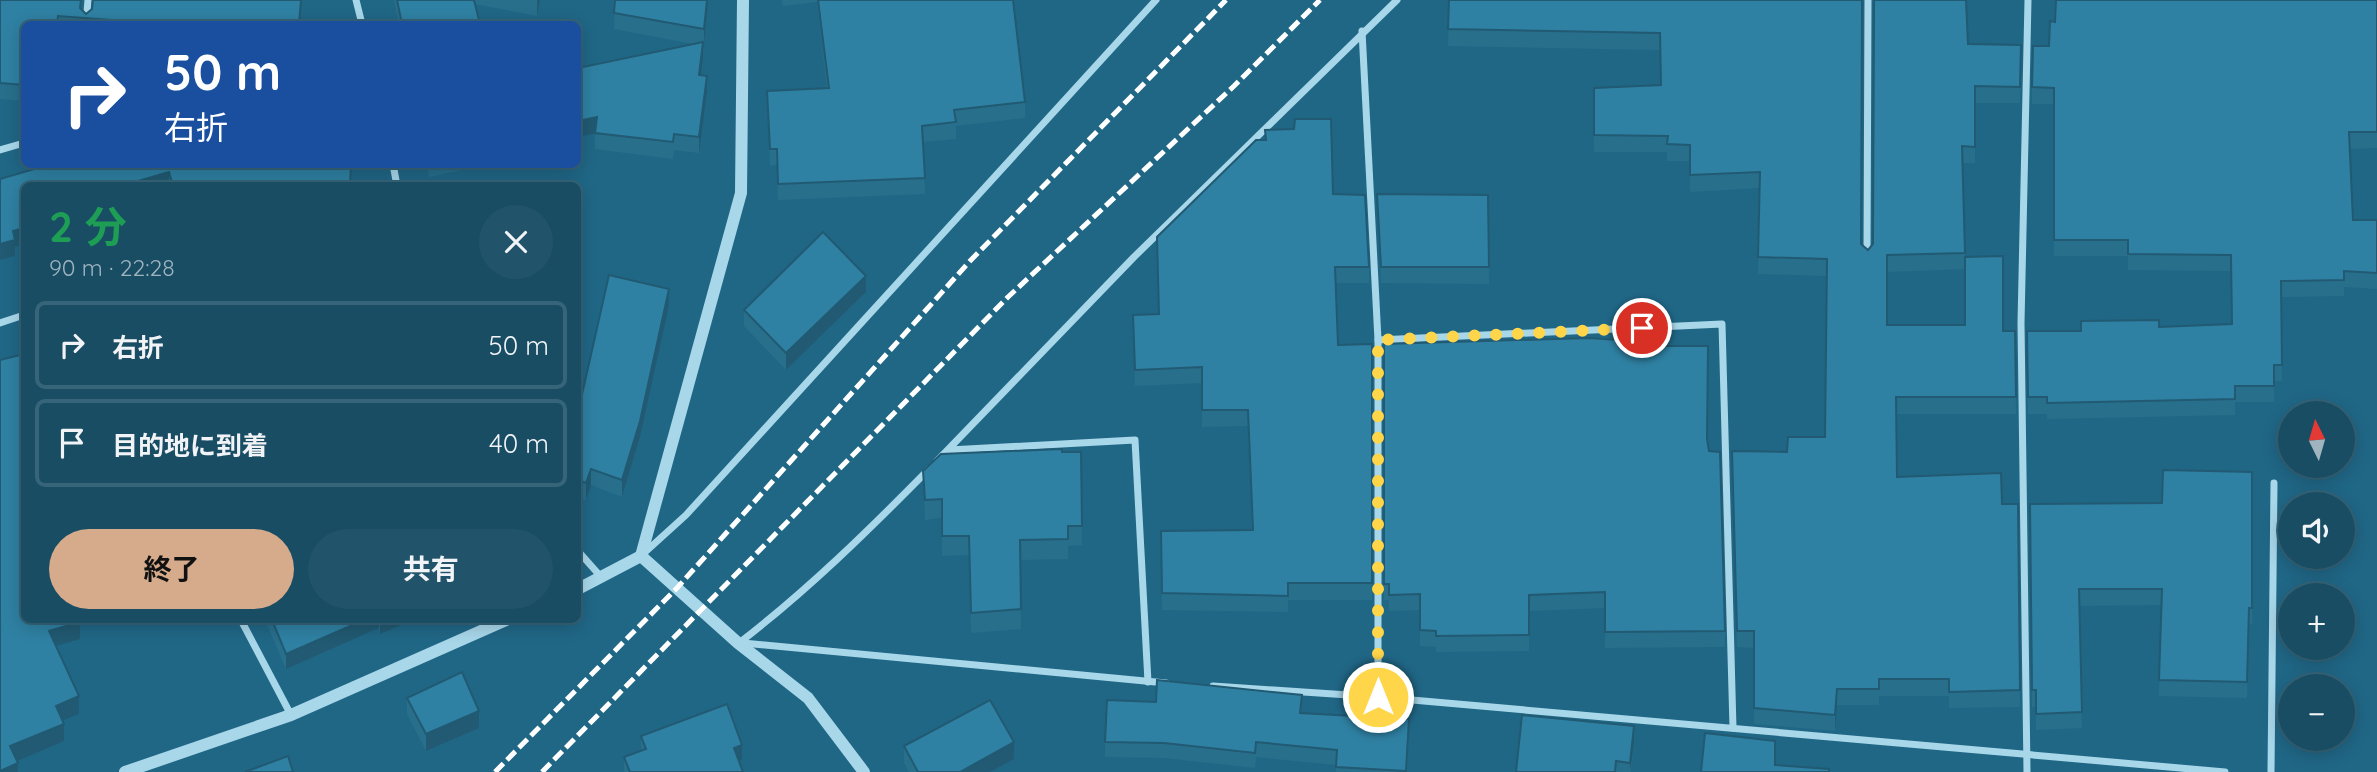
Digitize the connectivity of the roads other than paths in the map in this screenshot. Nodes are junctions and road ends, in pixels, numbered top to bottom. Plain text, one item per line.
1 (88, 0) edge
2 (356, 0) edge
3 (743, 0) edge
4 (1156, 0) edge
5 (1397, 0) edge
6 (1868, 0) edge
7 (2028, 0) edge
8 (86, 21) edge
9 (361, 21) edge
10 (1362, 31) junction
11 (21, 143) edge
12 (0, 150) edge
13 (1867, 261) edge
14 (21, 316) edge
15 (0, 323) edge
16 (1378, 340) junction
17 (948, 450) junction
18 (2274, 483) dead end
19 (581, 554) edge
20 (642, 555) junction
21 (602, 578) junction
22 (581, 588) edge
23 (243, 623) edge
24 (499, 623) edge
25 (738, 643) junction
26 (1148, 682) junction
27 (1175, 684) edge
28 (1202, 685) edge
29 (1378, 697) junction
30 (290, 715) junction
31 (1733, 728) junction
32 (2027, 757) junction
33 (125, 772) edge
34 (864, 772) edge
35 (2027, 772) edge
36 (2225, 772) edge
37 (2271, 772) edge

1 - 8 street
2 - 9 street
3 - 20 street
4 - 20 street
5 - 10 street
6 - 13 street
7 - 32 street
10 - 16 street
10 - 17 street
11 - 12 street
14 - 15 street
16 - 29 street
16 - 31 street
17 - 25 street
17 - 26 street
18 - 37 street
19 - 21 street
20 - 21 street
20 - 25 street
21 - 22 street
23 - 30 street
24 - 30 street
25 - 26 street
25 - 34 street
26 - 27 street
28 - 29 street
29 - 31 street
30 - 33 street
31 - 32 street
32 - 35 street
32 - 36 street

